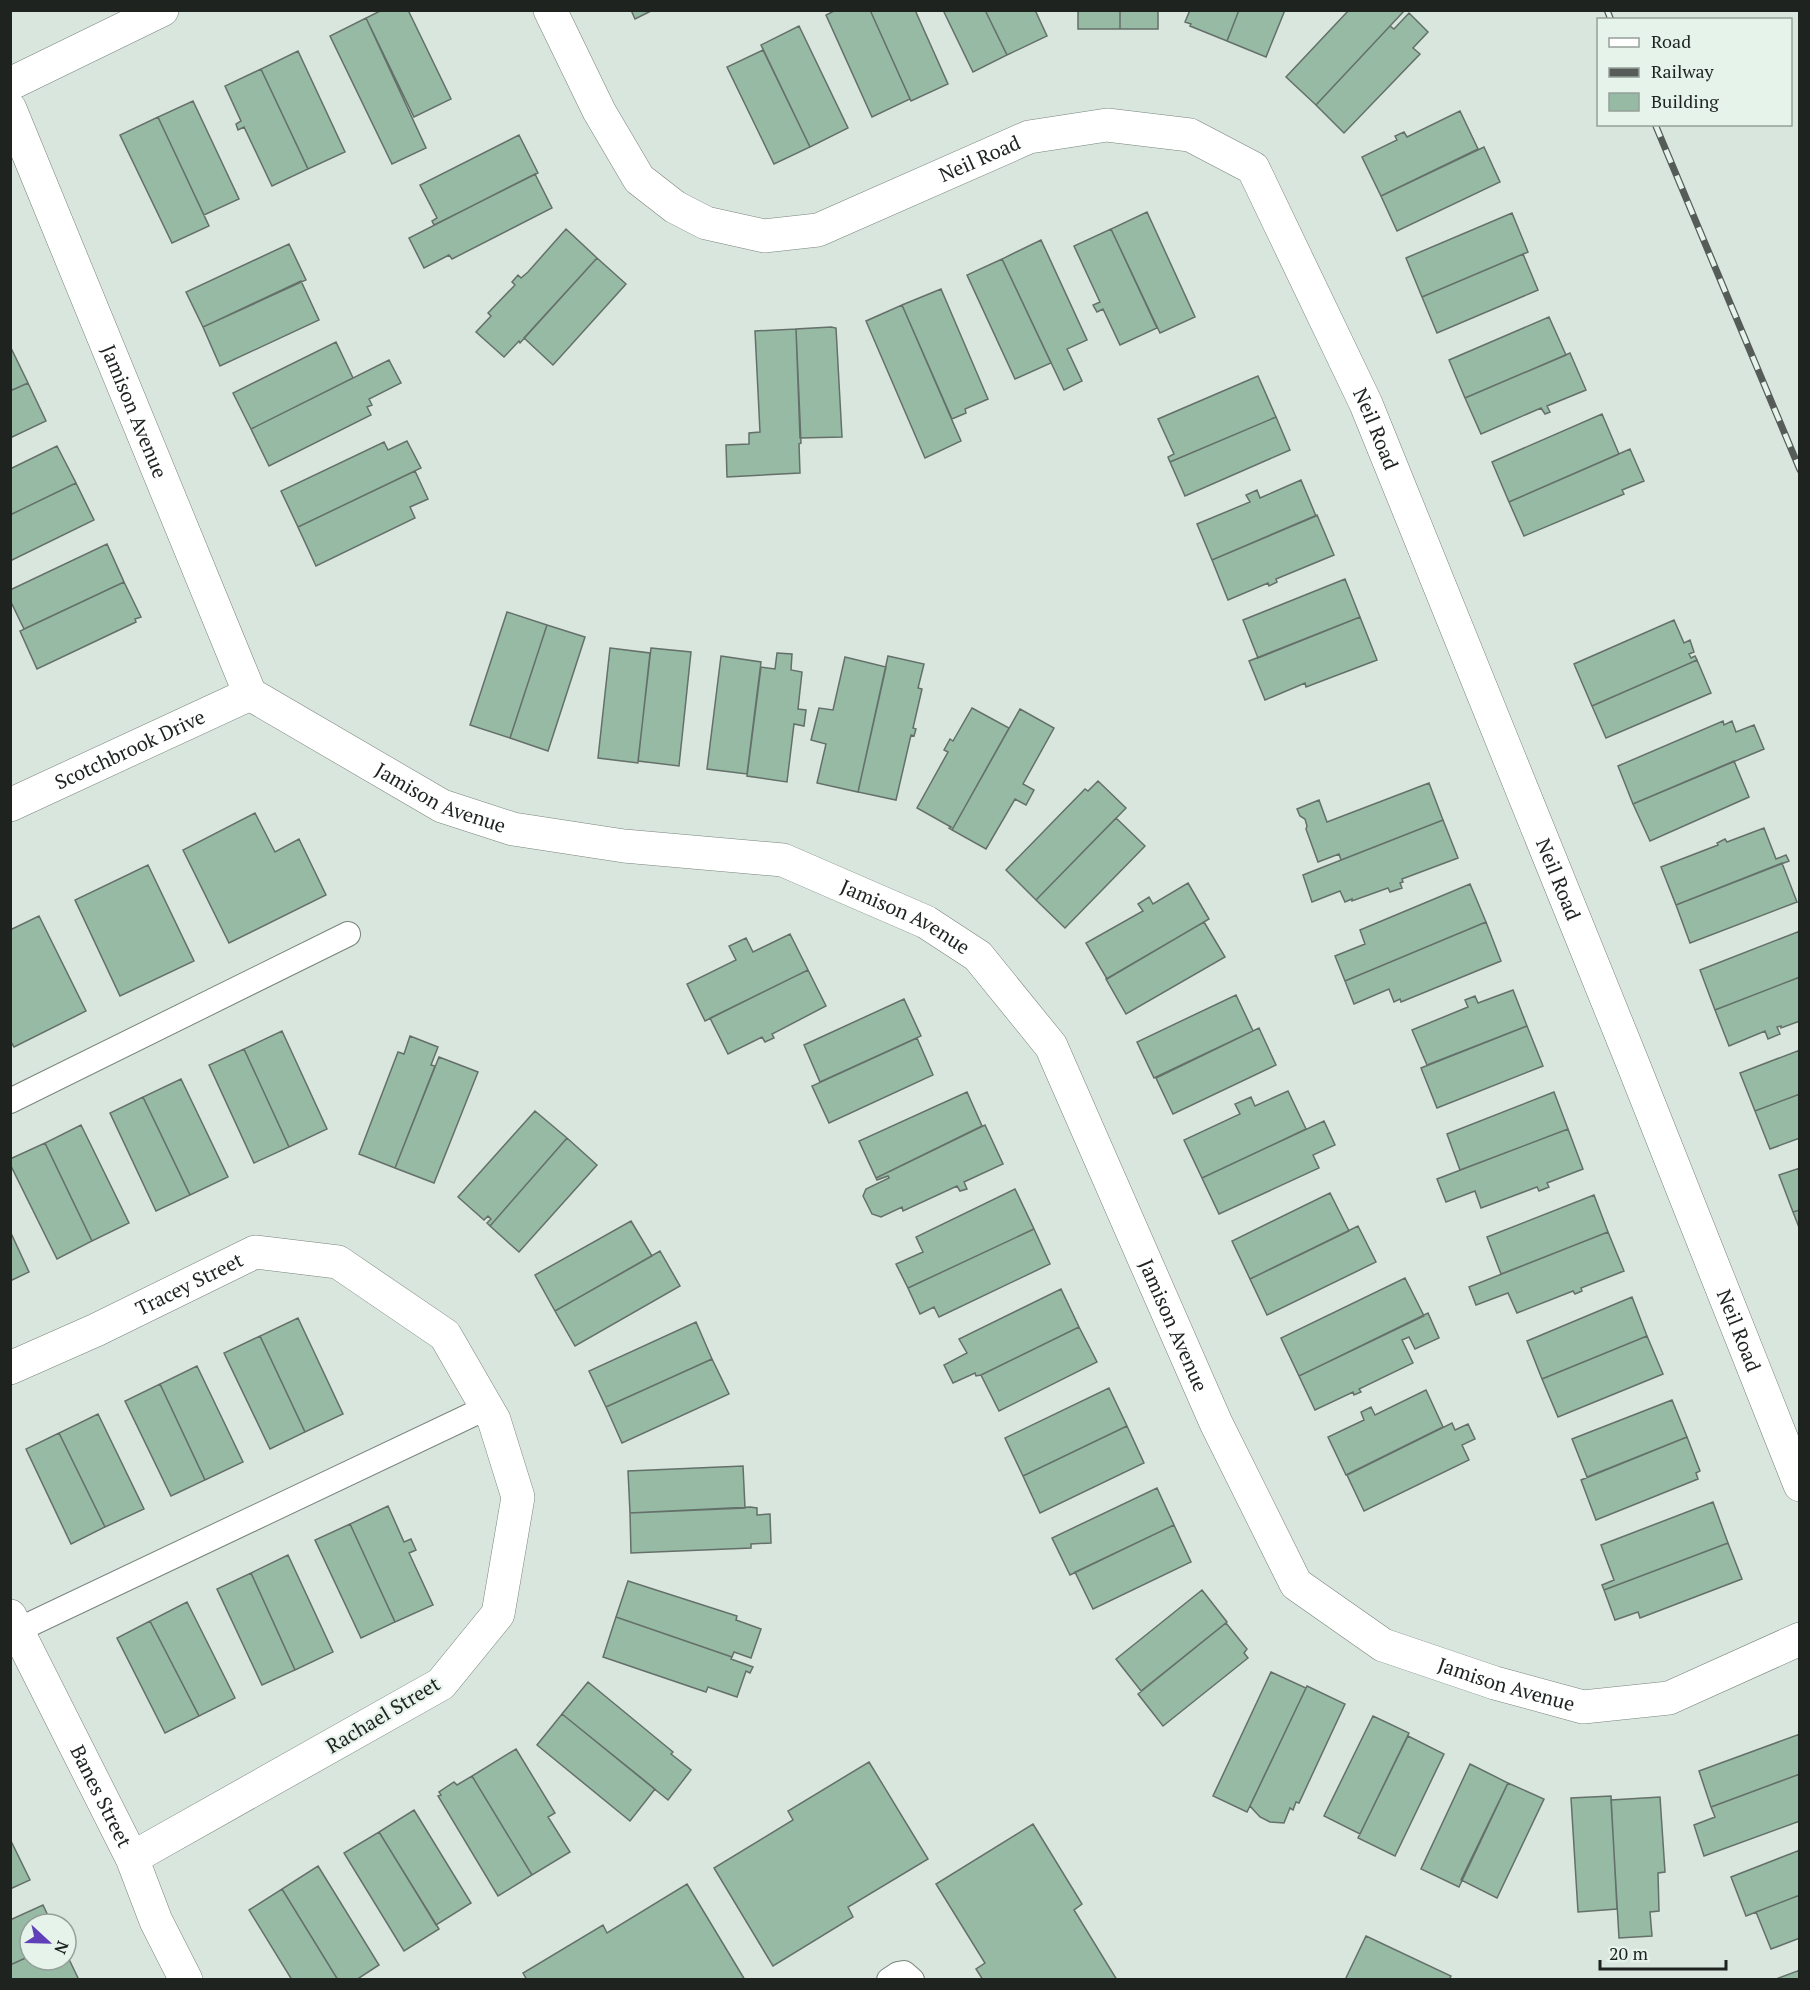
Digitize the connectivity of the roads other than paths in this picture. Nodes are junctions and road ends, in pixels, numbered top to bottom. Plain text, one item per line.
1 (162, 10) edge
2 (550, 10) edge
3 (10, 84) edge
4 (10, 109) edge
5 (250, 694) junction
6 (10, 805) edge
7 (348, 934) dead end
8 (10, 1101) edge
9 (10, 1368) edge
10 (489, 1411) junction
11 (1800, 1485) edge
12 (14, 1623) edge
13 (1800, 1640) edge
14 (132, 1858) junction
15 (186, 1980) edge
16 (889, 1980) edge
17 (912, 1980) edge

1 - 3 street
2 - 11 street, Neil Road
4 - 5 street, Jamison Avenue
5 - 6 street, Scotchbrook Drive
5 - 13 street, Jamison Avenue
7 - 8 lane
9 - 10 street, Tracey Street
10 - 12 lane
10 - 14 street, Rachael Street
12 - 14 street, Banes Street
14 - 15 street, Banes Street
16 - 17 lane

